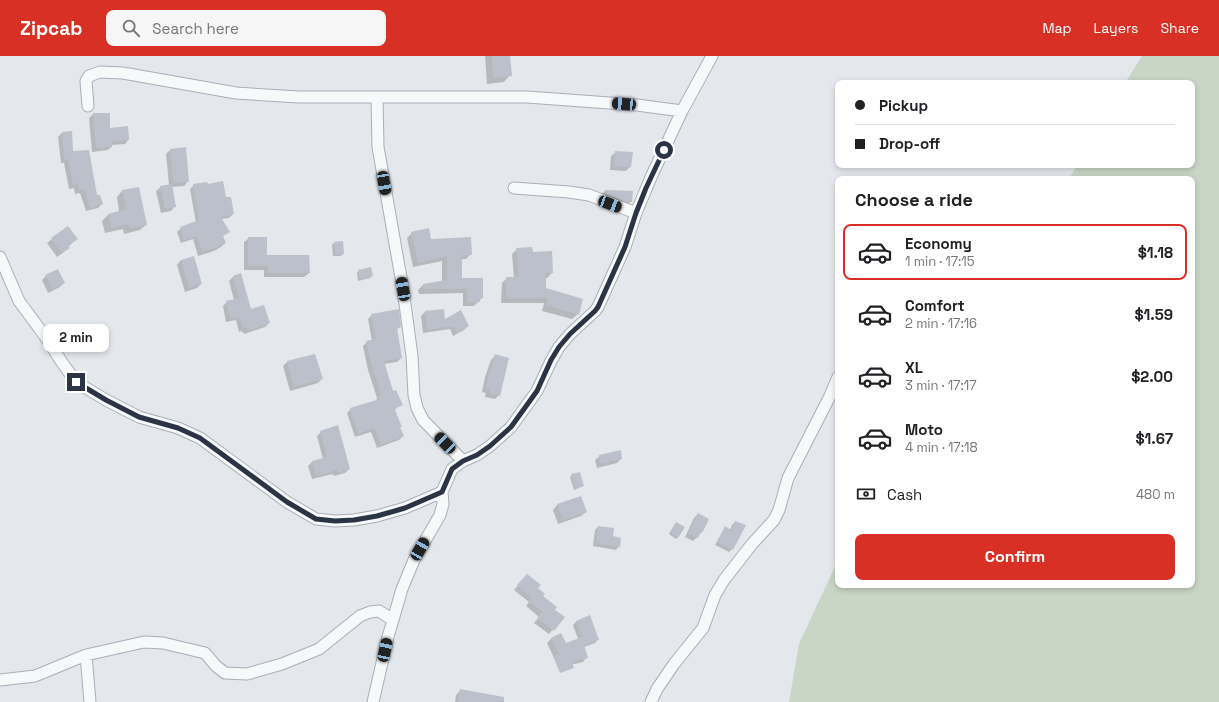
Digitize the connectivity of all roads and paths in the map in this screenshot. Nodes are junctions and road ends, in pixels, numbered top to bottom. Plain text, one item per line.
1 (712, 56) edge
2 (377, 97) junction
3 (88, 106) dead end
4 (682, 111) junction
5 (514, 188) dead end
6 (636, 213) junction
7 (0, 257) edge
8 (835, 384) edge
9 (463, 461) junction
10 (442, 492) junction
11 (393, 620) junction
12 (86, 655) junction
13 (0, 680) edge
14 (90, 702) edge
15 (373, 702) edge
16 (651, 702) edge

1 - 4 street
2 - 3 street
2 - 4 street
2 - 9 street
4 - 6 street
5 - 6 street
6 - 9 street
7 - 10 street
8 - 16 street
9 - 10 street
10 - 11 street
11 - 12 street
11 - 15 street
12 - 13 street
12 - 14 street

